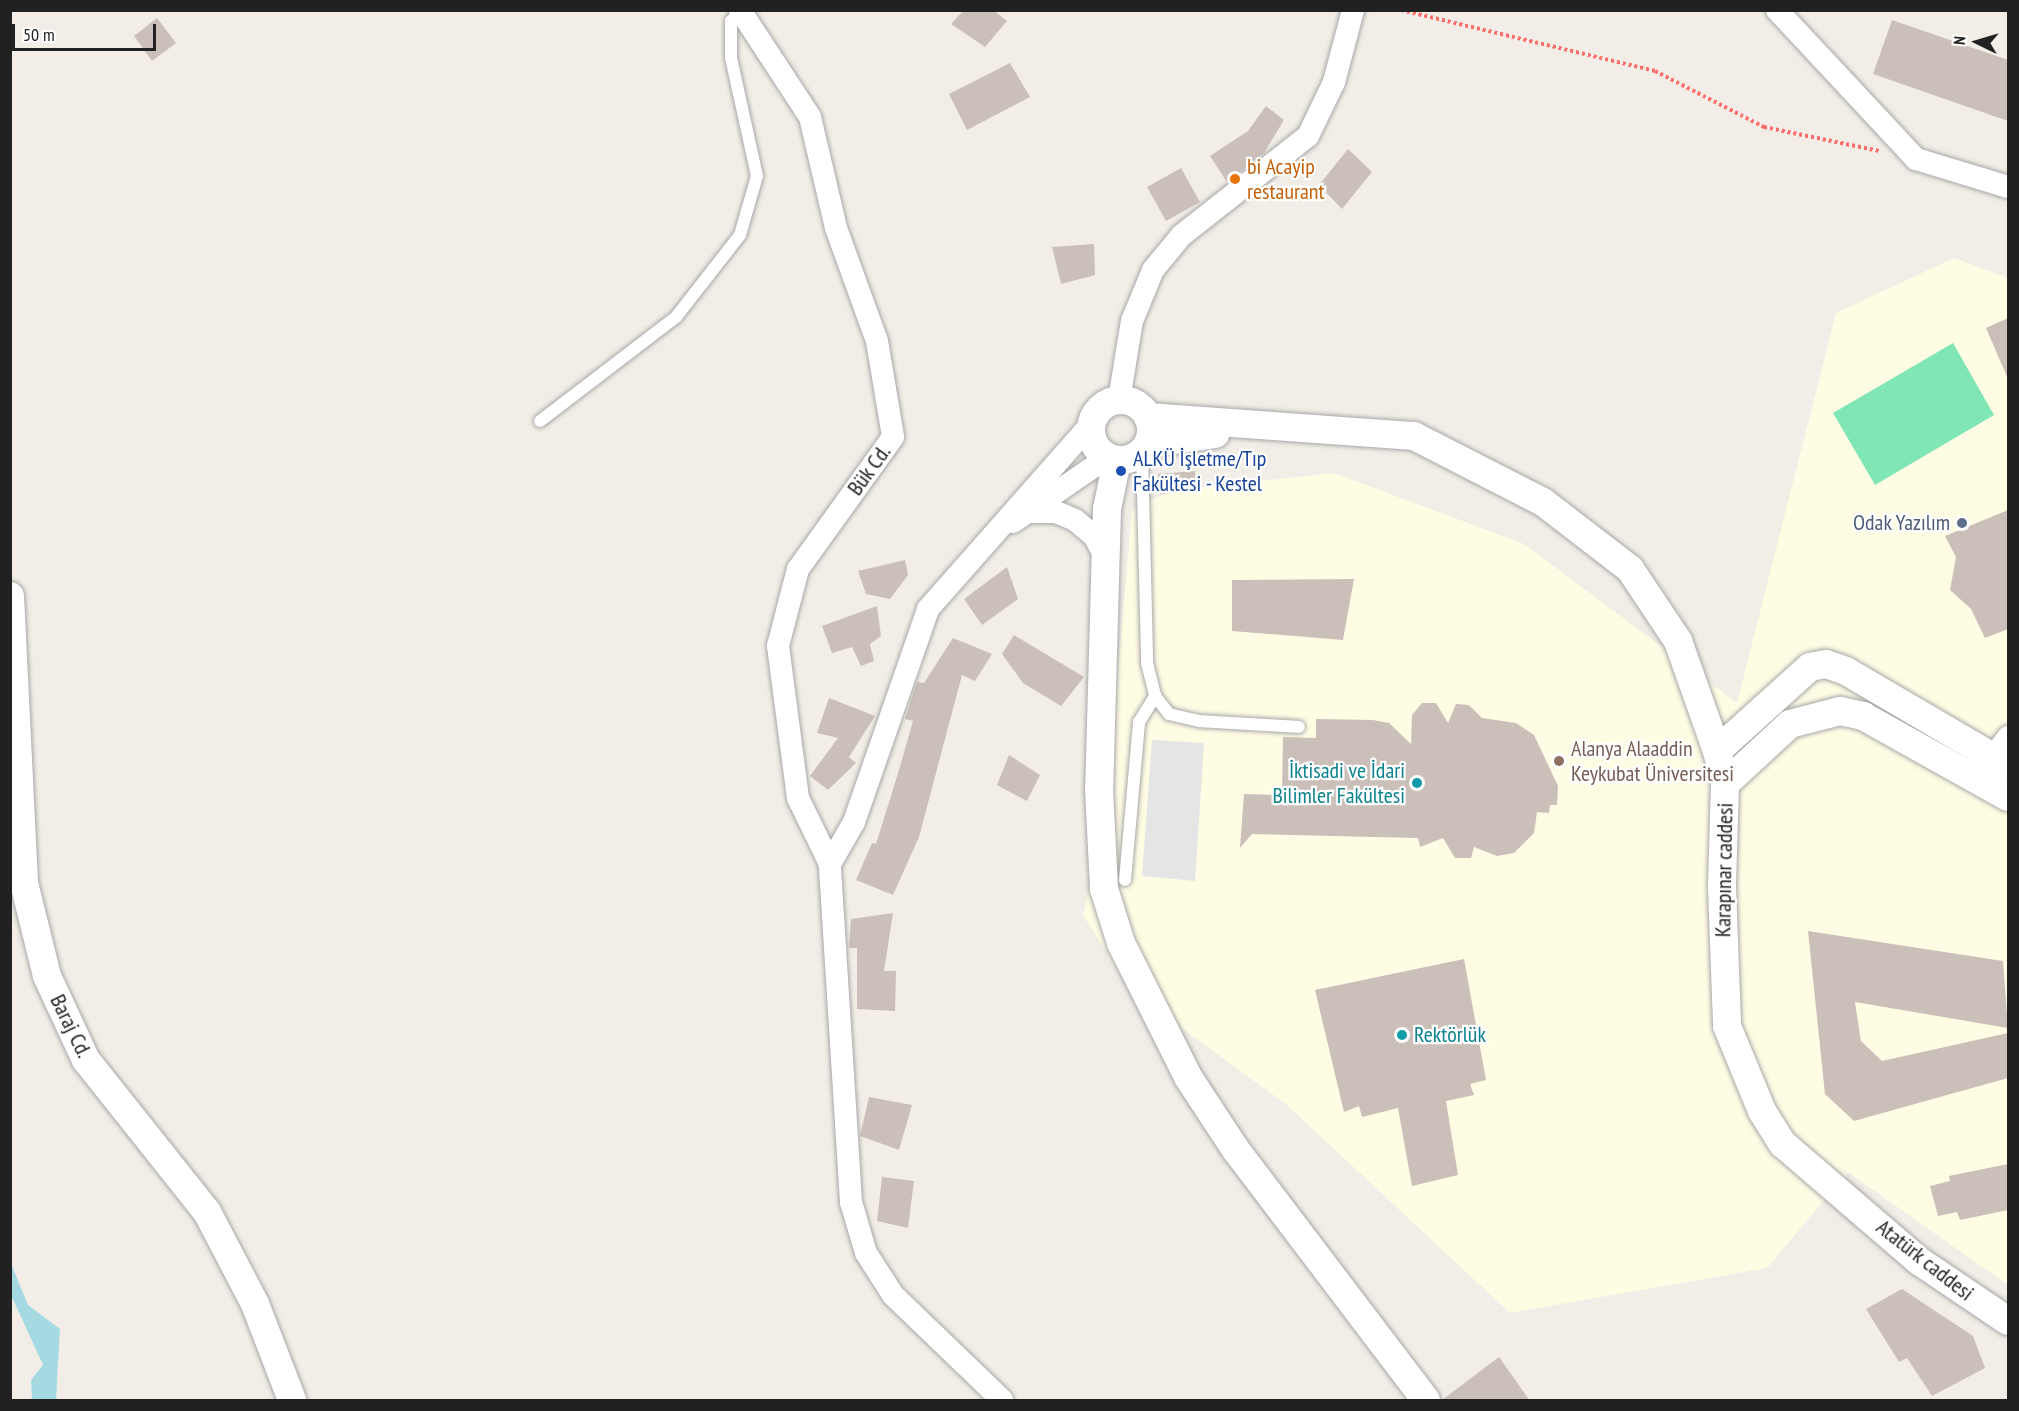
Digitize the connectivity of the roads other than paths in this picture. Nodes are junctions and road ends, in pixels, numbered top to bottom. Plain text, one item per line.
1 (1353, 10) edge
2 (1777, 10) edge
3 (741, 11) edge
4 (2008, 187) edge
5 (1119, 400) junction
6 (540, 421) dead end
7 (1091, 424) junction
8 (1132, 448) junction
9 (1026, 512) junction
10 (987, 540) junction
11 (1105, 556) junction
12 (10, 597) edge
13 (1155, 696) junction
14 (1299, 728) dead end
15 (1718, 751) junction
16 (2001, 773) edge
17 (1725, 784) junction
18 (830, 864) junction
19 (1125, 880) dead end
20 (1846, 1194) joint
21 (2008, 1321) edge
22 (292, 1401) edge
23 (1002, 1401) edge
24 (1426, 1401) edge

1 - 5 street
2 - 4 street
3 - 6 lane
3 - 18 street, Bük Cd.
5 - 7 street
5 - 8 street
7 - 8 street
7 - 10 street
8 - 9 street
8 - 11 street
8 - 13 lane
8 - 15 street, Karapınar caddesi
9 - 10 street
9 - 11 street
10 - 18 street
11 - 24 street
12 - 22 street, Baraj Cd.
13 - 14 lane
13 - 19 lane
15 - 16 street
15 - 17 street, Karapınar caddesi
16 - 17 street
17 - 20 street, Karapınar caddesi
18 - 23 street
20 - 21 street, Atatürk caddesi

